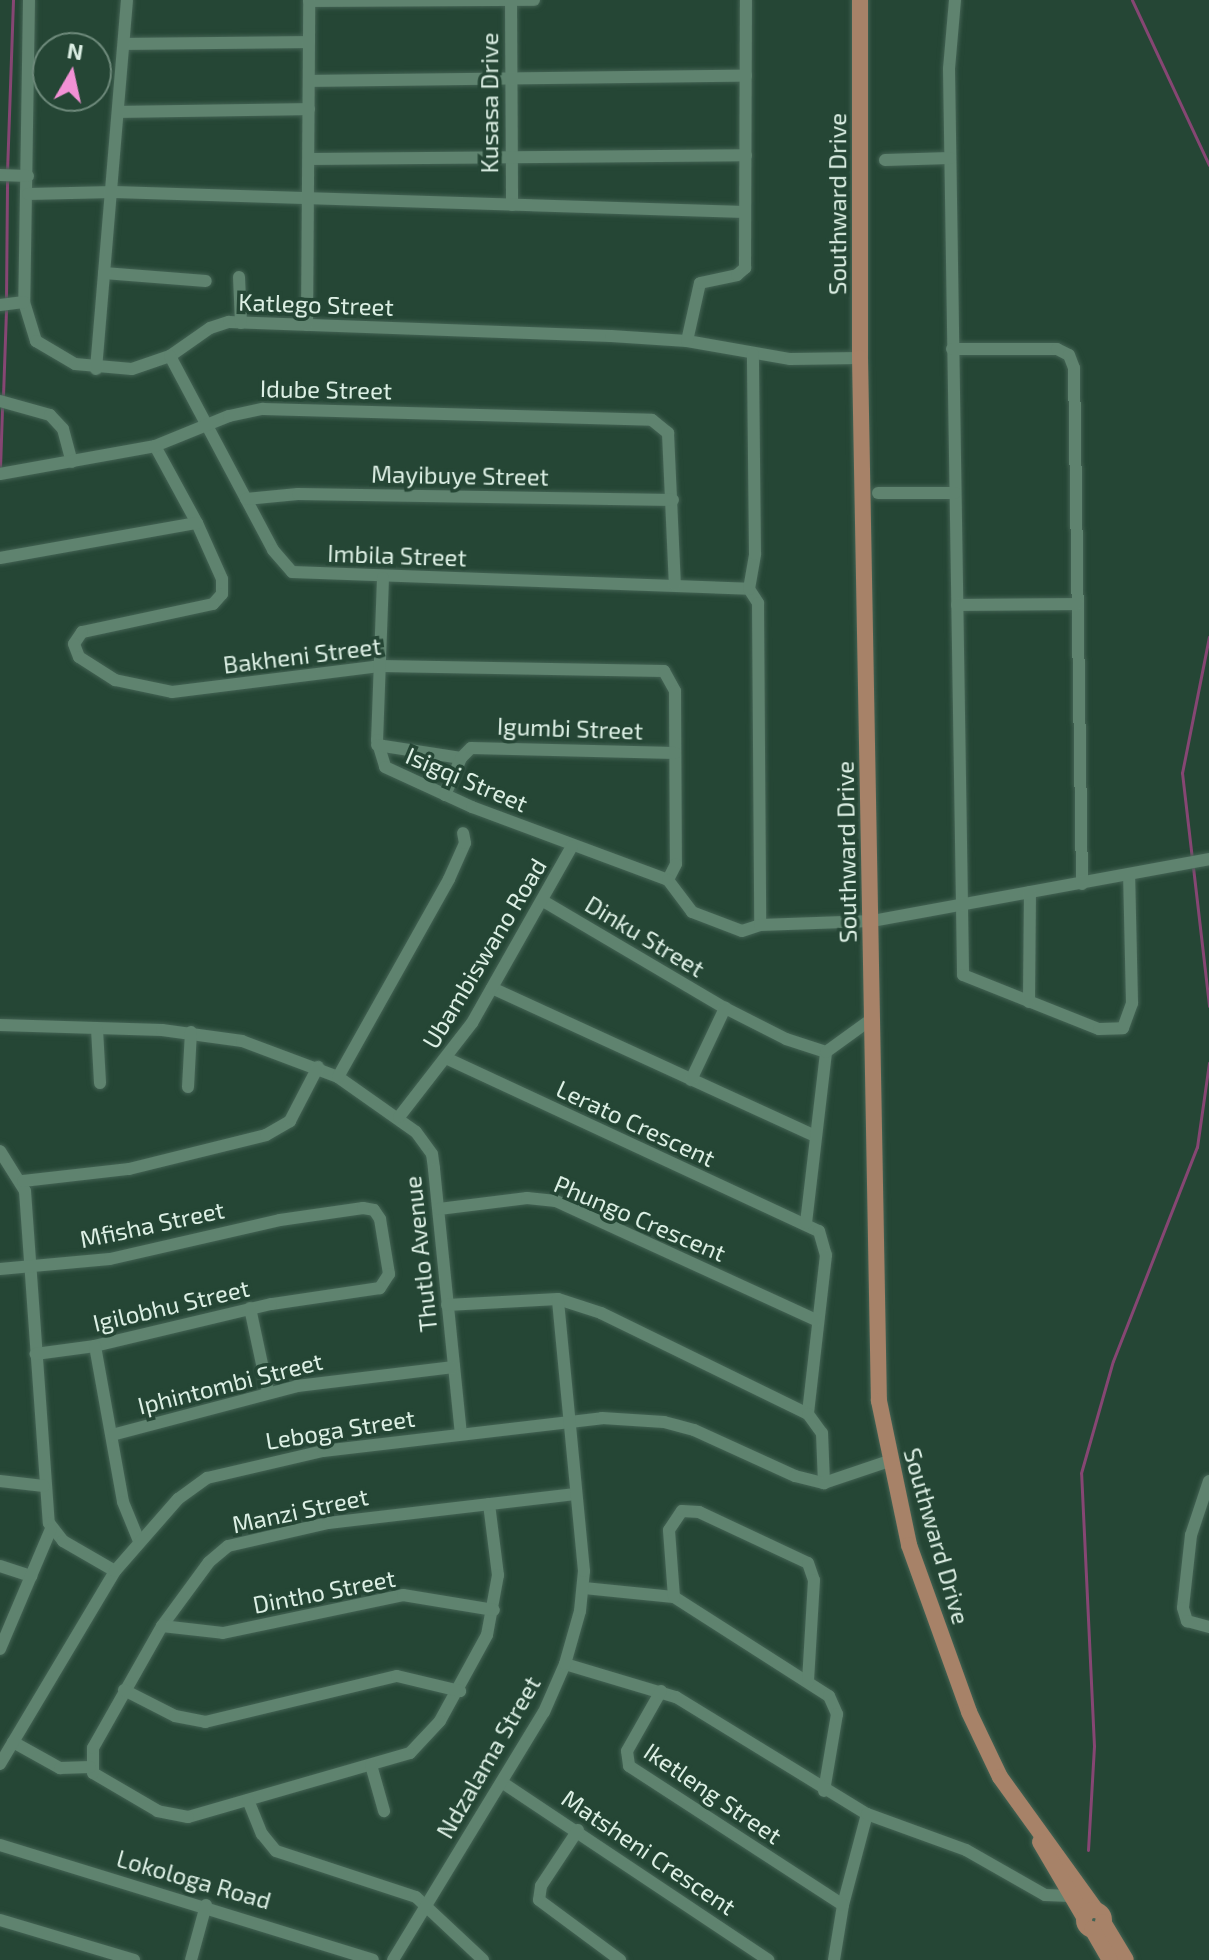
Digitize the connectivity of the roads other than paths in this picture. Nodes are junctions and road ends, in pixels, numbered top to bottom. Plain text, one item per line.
1 (29, 0) edge
2 (127, 0) edge
3 (309, 0) edge
4 (511, 0) edge
5 (534, 0) edge
6 (746, 0) edge
7 (860, 0) edge
8 (955, 0) edge
9 (309, 42) junction
10 (124, 44) junction
11 (746, 76) junction
12 (511, 79) junction
13 (309, 81) junction
14 (309, 109) junction
15 (120, 112) junction
16 (746, 155) junction
17 (511, 158) junction
18 (950, 158) junction
19 (309, 159) junction
20 (885, 160) dead end
21 (0, 175) edge
22 (28, 176) junction
23 (114, 192) junction
24 (28, 194) junction
25 (309, 198) junction
26 (512, 205) junction
27 (745, 212) junction
28 (104, 273) junction
29 (239, 277) dead end
30 (206, 281) dead end
31 (24, 302) junction
32 (0, 305) edge
33 (241, 323) junction
34 (307, 325) junction
35 (687, 341) junction
36 (952, 349) junction
37 (753, 354) junction
38 (170, 356) junction
39 (860, 358) junction
40 (96, 369) junction
41 (0, 401) edge
42 (207, 426) junction
43 (155, 446) junction
44 (72, 462) junction
45 (0, 474) edge
46 (878, 493) dead end
47 (955, 493) junction
48 (246, 499) junction
49 (673, 500) junction
50 (197, 523) junction
51 (0, 558) edge
52 (383, 578) junction
53 (675, 585) junction
54 (749, 589) junction
55 (1078, 604) junction
56 (957, 605) junction
57 (381, 666) junction
58 (377, 745) junction
59 (675, 753) junction
60 (461, 758) junction
61 (445, 795) junction
62 (463, 833) dead end
63 (572, 846) junction
64 (1203, 860) edge
65 (1129, 875) junction
66 (668, 880) junction
67 (1082, 884) junction
68 (1030, 892) junction
69 (543, 901) junction
70 (961, 903) junction
71 (872, 921) junction
72 (760, 925) junction
73 (492, 988) junction
74 (1029, 1002) junction
75 (725, 1008) junction
76 (873, 1018) junction
77 (0, 1025) edge
78 (97, 1029) junction
79 (191, 1032) junction
80 (826, 1052) junction
81 (448, 1059) junction
82 (318, 1067) junction
83 (338, 1077) junction
84 (691, 1080) junction
85 (100, 1083) dead end
86 (188, 1087) dead end
87 (399, 1117) junction
88 (813, 1135) junction
89 (0, 1151) edge
90 (23, 1181) junction
91 (439, 1209) junction
92 (806, 1223) junction
93 (32, 1266) junction
94 (0, 1269) edge
95 (316, 1297) joint
96 (558, 1299) junction
97 (447, 1305) junction
98 (250, 1308) junction
99 (816, 1320) junction
100 (95, 1346) junction
101 (36, 1354) junction
102 (454, 1367) junction
103 (268, 1392) junction
104 (808, 1414) junction
105 (568, 1420) junction
106 (461, 1434) junction
107 (112, 1435) junction
108 (889, 1461) junction
109 (0, 1481) edge
110 (1209, 1481) edge
111 (824, 1483) junction
112 (44, 1486) junction
113 (575, 1494) junction
114 (489, 1504) junction
115 (51, 1529) junction
116 (139, 1541) junction
117 (0, 1566) edge
118 (115, 1571) junction
119 (31, 1576) junction
120 (584, 1588) junction
121 (674, 1597) junction
122 (494, 1610) junction
123 (162, 1626) junction
124 (1209, 1627) edge
125 (1, 1644) edge
126 (565, 1664) junction
127 (808, 1682) junction
128 (124, 1690) junction
129 (460, 1691) junction
130 (661, 1691) junction
131 (13, 1742) junction
132 (1, 1761) edge
133 (371, 1765) junction
134 (90, 1767) junction
135 (503, 1783) junction
136 (824, 1791) junction
137 (248, 1800) junction
138 (384, 1811) dead end
139 (867, 1814) junction
140 (578, 1830) junction
141 (1039, 1837) junction
142 (0, 1845) edge
143 (1071, 1896) junction
144 (426, 1902) junction
145 (206, 1905) junction
146 (843, 1905) junction
147 (1094, 1919) junction
148 (0, 1920) edge
149 (134, 1960) edge
150 (191, 1960) edge
151 (373, 1960) edge
152 (393, 1960) edge
153 (483, 1960) edge
154 (620, 1960) edge
155 (768, 1960) edge
156 (834, 1960) edge
157 (1110, 1960) edge
158 (1126, 1960) edge

1 - 22 street, Katlego Street
2 - 10 street
3 - 4 street
3 - 9 street
4 - 5 street
4 - 12 street, Kusasa Drive
6 - 11 street
7 - 39 main road, Southward Drive
8 - 18 street
9 - 10 street
9 - 13 street
10 - 15 street
11 - 12 street
11 - 16 street
12 - 13 street
12 - 17 street, Kusasa Drive
13 - 14 street
14 - 15 street
14 - 19 street
15 - 23 street
16 - 17 street
16 - 27 street
17 - 19 street
17 - 26 street, Kusasa Drive
18 - 20 street
18 - 36 street
19 - 25 street
21 - 22 street
22 - 24 street, Katlego Street
23 - 24 street
23 - 25 street
23 - 28 street
24 - 31 street, Katlego Street
25 - 26 street
25 - 34 street
26 - 27 street
27 - 35 street
28 - 30 street
28 - 40 street
29 - 33 street
31 - 32 street
31 - 40 street, Katlego Street
33 - 34 street, Katlego Street
33 - 38 street, Katlego Street
34 - 35 street, Katlego Street
35 - 37 street, Katlego Street
36 - 47 street
36 - 55 street
37 - 39 street, Katlego Street
37 - 54 street
38 - 40 street, Katlego Street
38 - 42 street, Imbila Street
39 - 71 main road, Southward Drive
41 - 44 street
42 - 43 street, Idube Street
42 - 48 street, Imbila Street
42 - 49 street, Idube Street
43 - 44 street, Idube Street
43 - 50 street, Bakheni Street
44 - 45 street, Idube Street
46 - 47 street
47 - 56 street
48 - 49 street, Mayibuye Street
48 - 52 street, Imbila Street
49 - 53 street
50 - 51 street
50 - 57 street, Bakheni Street
52 - 53 street, Imbila Street
52 - 57 street, Isigqi Street
53 - 54 street, Imbila Street
54 - 72 street
55 - 56 street
55 - 67 street
56 - 70 street
57 - 58 street, Isigqi Street
57 - 59 street, Bakheni Street
58 - 60 street
58 - 61 street, Isigqi Street
59 - 60 street, Igumbi Street
59 - 66 street, Bakheni Street
60 - 61 street
61 - 63 street, Isigqi Street
62 - 83 street
63 - 66 street, Isigqi Street
63 - 69 street, Ubambiswano Road
64 - 65 street
65 - 67 street
65 - 74 street
66 - 72 street
67 - 68 street
68 - 70 street
68 - 74 street
69 - 73 street, Ubambiswano Road
69 - 75 street, Dinku Street
70 - 71 street
70 - 74 street
71 - 72 street
71 - 76 main road, Southward Drive
73 - 81 street, Ubambiswano Road
73 - 84 street
75 - 80 street, Dinku Street
75 - 84 street
76 - 80 street
76 - 108 main road, Southward Drive
77 - 78 street, Thutlo Avenue
78 - 79 street, Thutlo Avenue
78 - 85 street
79 - 82 street, Thutlo Avenue
79 - 86 street
80 - 88 street
81 - 87 street, Ubambiswano Road
81 - 92 street, Lerato Crescent
82 - 83 street, Thutlo Avenue
82 - 90 street
83 - 87 street, Thutlo Avenue
84 - 88 street
87 - 91 street, Thutlo Avenue
88 - 92 street
89 - 90 street
90 - 93 street
91 - 97 street, Thutlo Avenue
91 - 99 street, Phungo Crescent
92 - 99 street
93 - 94 street, Mfisha Street
93 - 95 street, Mfisha Street
93 - 101 street
95 - 98 street, Igilobhu Street
96 - 97 street
96 - 104 street
96 - 105 street
97 - 102 street, Thutlo Avenue
98 - 100 street, Igilobhu Street
98 - 103 street
99 - 104 street
100 - 101 street, Igilobhu Street
100 - 107 street
101 - 112 street
102 - 103 street, Iphintombi Street
102 - 106 street, Thutlo Avenue
103 - 107 street, Iphintombi Street
104 - 111 street
105 - 106 street, Leboga Street
105 - 111 street, Leboga Street
105 - 113 street, Ndzalama Street
106 - 116 street, Leboga Street
107 - 116 street
108 - 111 street
108 - 141 main road, Southward Drive
109 - 112 street
110 - 124 street
112 - 115 street
113 - 114 street, Manzi Street
113 - 120 street, Ndzalama Street
114 - 122 street
114 - 123 street, Manzi Street
115 - 118 street
115 - 119 street
116 - 118 street, Leboga Street
117 - 119 street
118 - 131 street, Leboga Street
119 - 125 street
120 - 121 street
120 - 126 street, Ndzalama Street
121 - 127 street
121 - 127 street
122 - 123 street, Dintho Street
122 - 129 street
123 - 128 street, Manzi Street
126 - 130 street
126 - 135 street, Ndzalama Street
127 - 136 street
128 - 129 street
128 - 134 street, Manzi Street
129 - 133 street
130 - 136 street
130 - 146 street, Iketleng Street
131 - 132 street, Leboga Street
131 - 134 street
133 - 137 street
133 - 138 street
134 - 137 street
135 - 140 street, Matsheni Crescent
135 - 144 street, Ndzalama Street
136 - 139 street
137 - 144 street
139 - 143 street
139 - 146 street
140 - 154 street
140 - 155 street, Matsheni Crescent
141 - 143 main road
141 - 147 main road
142 - 145 street, Lokologa Road
143 - 147 main road
144 - 152 street, Ndzalama Street
144 - 153 street
145 - 150 street
145 - 151 street, Lokologa Road
146 - 156 street
147 - 157 main road
147 - 158 main road
148 - 149 street

